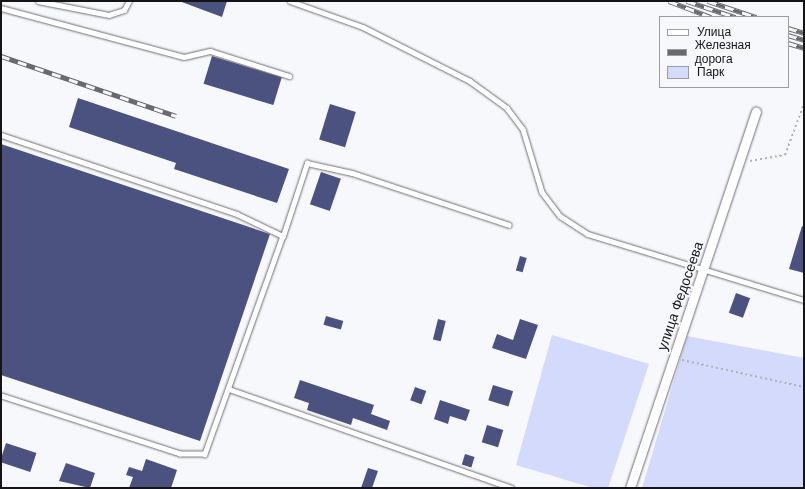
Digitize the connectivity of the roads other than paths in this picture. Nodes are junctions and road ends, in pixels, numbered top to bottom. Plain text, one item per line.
1 (38, 1) edge
2 (129, 1) edge
3 (290, 1) edge
4 (1, 8) edge
5 (289, 76) dead end
6 (756, 112) dead end
7 (1, 135) edge
8 (509, 225) dead end
9 (282, 236) junction
10 (704, 269) junction
11 (804, 300) edge
12 (229, 389) junction
13 (1, 396) edge
14 (511, 488) edge
15 (630, 488) edge

1 - 2 lane
3 - 10 lane
4 - 5 lane
6 - 10 street, улица Федосеева
7 - 9 lane
8 - 9 lane
9 - 12 lane
10 - 11 lane
10 - 15 street, улица Федосеева
12 - 13 lane
12 - 14 lane

